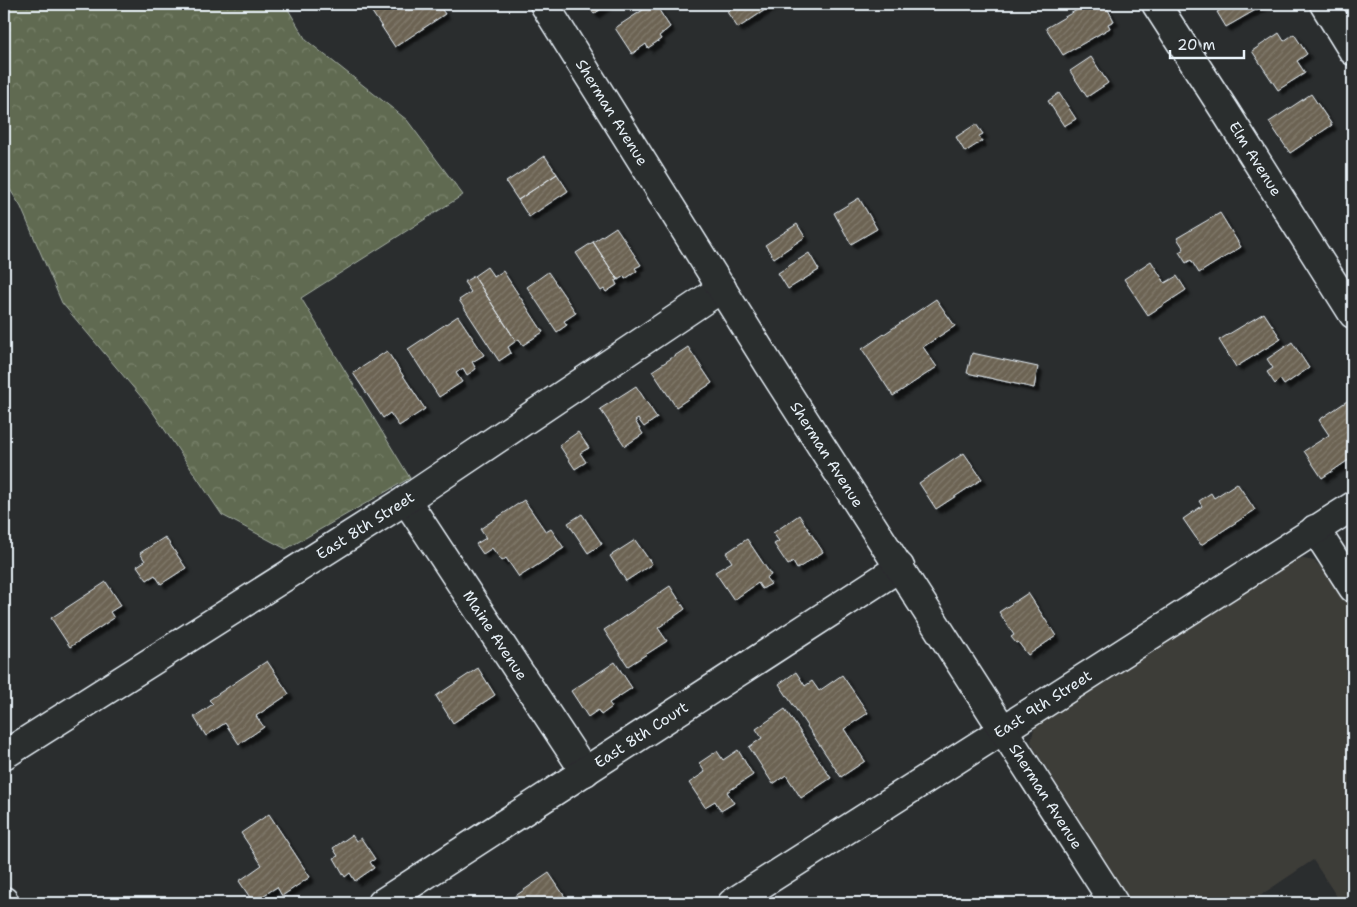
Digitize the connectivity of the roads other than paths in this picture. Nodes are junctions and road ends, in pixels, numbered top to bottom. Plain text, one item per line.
1 (544, 4) edge
2 (1324, 4) edge
3 (1160, 5) edge
4 (1353, 51) edge
5 (722, 288) junction
6 (1353, 314) edge
7 (406, 500) junction
8 (1353, 506) edge
9 (1315, 529) junction
10 (900, 568) junction
11 (1353, 588) edge
12 (1003, 730) junction
13 (4, 755) edge
14 (585, 772) junction
15 (382, 903) edge
16 (732, 903) edge
17 (1114, 903) edge

1 - 5 street, Sherman Avenue
2 - 4 street
3 - 6 street, Elm Avenue
5 - 7 street, East 8th Street
5 - 10 street, Sherman Avenue
7 - 13 street, East 8th Street
7 - 14 street, Maine Avenue
8 - 9 street, East 9th Street
9 - 11 street
9 - 12 street, East 9th Street
10 - 12 street, Sherman Avenue
10 - 14 street, East 8th Court
12 - 16 street, East 9th Street
12 - 17 street, Sherman Avenue
14 - 15 street, East 8th Court

